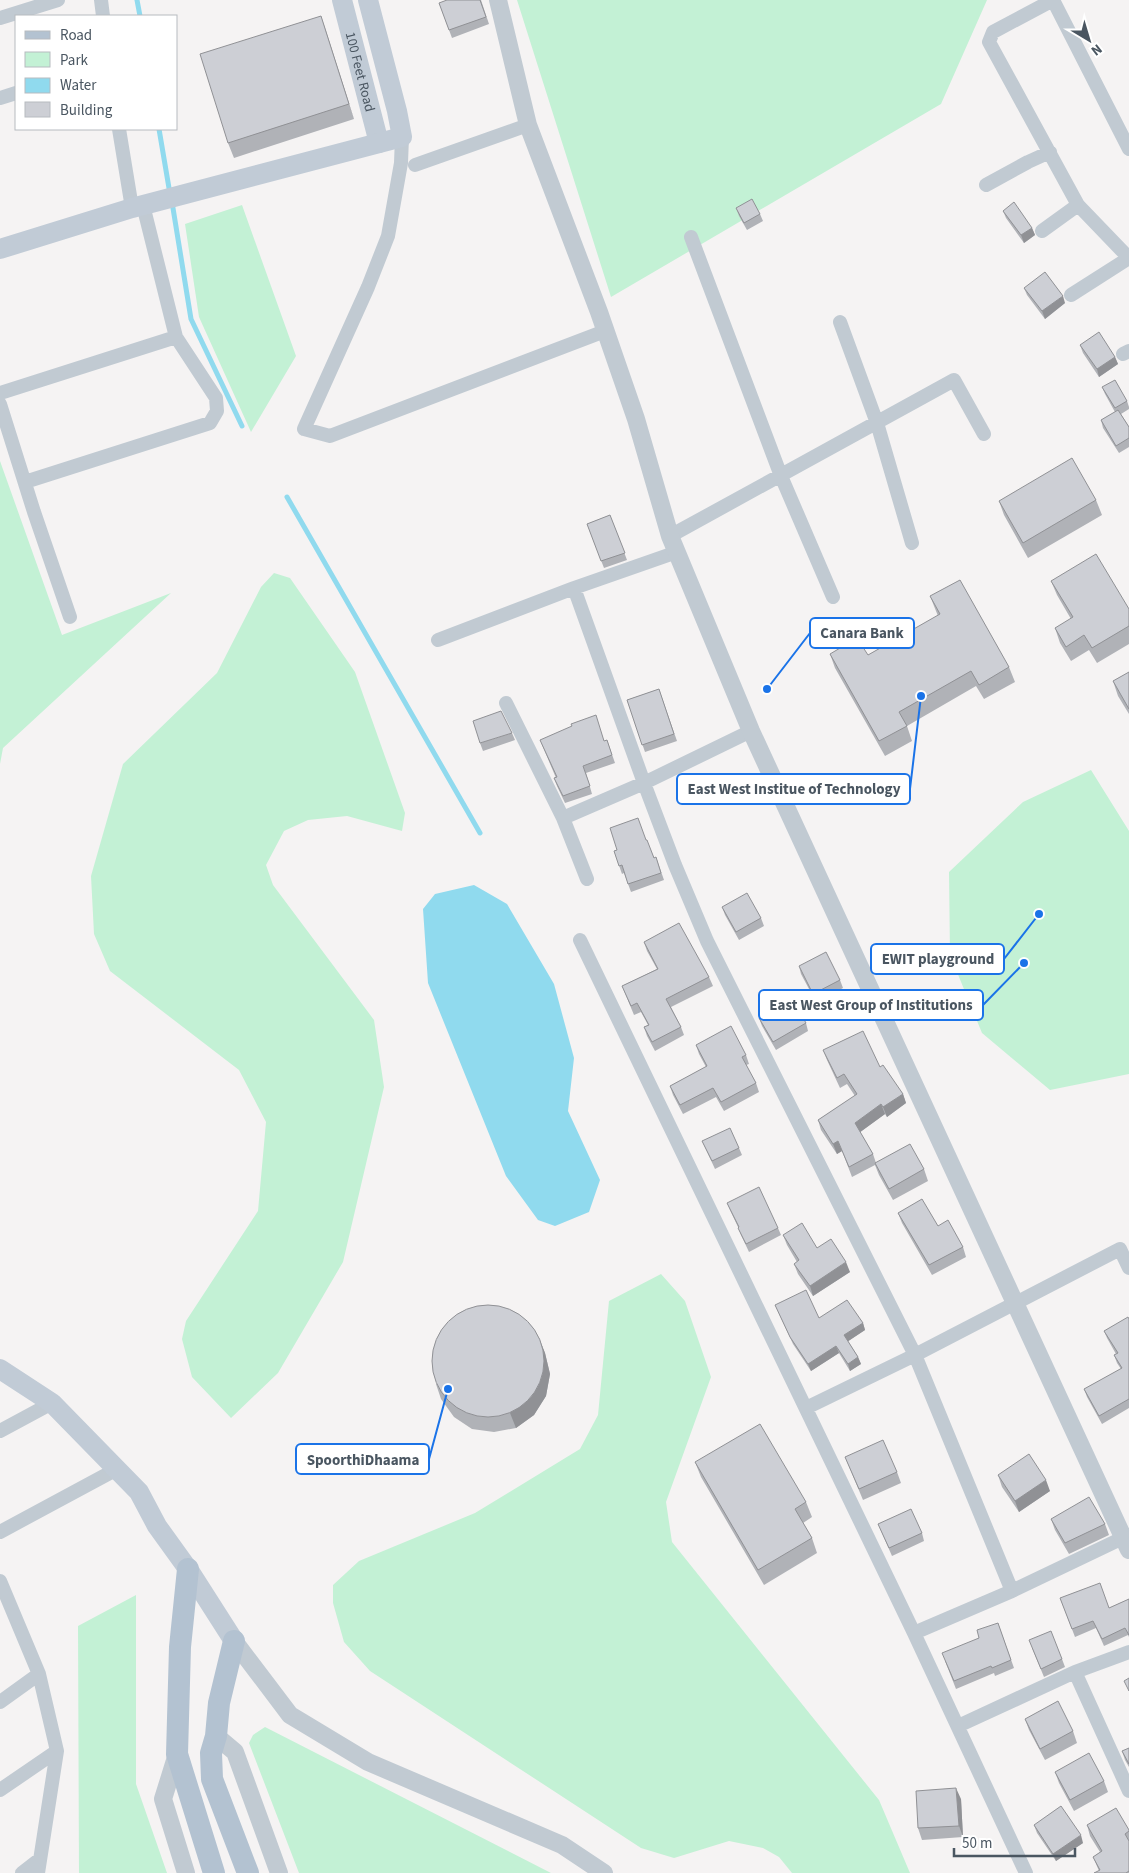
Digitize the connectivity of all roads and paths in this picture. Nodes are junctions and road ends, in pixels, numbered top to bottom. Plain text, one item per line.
1 (58, 0) edge
2 (101, 0) edge
3 (342, 0) edge
4 (368, 0) edge
5 (498, 0) edge
6 (103, 15) edge
7 (0, 18) edge
8 (15, 93) edge
9 (0, 98) edge
10 (528, 125) junction
11 (119, 130) edge
12 (402, 137) junction
13 (379, 143) junction
14 (1129, 149) edge
15 (1050, 152) junction
16 (415, 165) dead end
17 (986, 185) dead end
18 (1078, 205) junction
19 (138, 207) junction
20 (1042, 231) dead end
21 (691, 237) dead end
22 (0, 249) edge
23 (1129, 258) edge
24 (1071, 295) dead end
25 (840, 322) dead end
26 (605, 331) junction
27 (176, 337) junction
28 (0, 393) edge
29 (0, 404) edge
30 (877, 423) junction
31 (984, 434) dead end
32 (780, 476) junction
33 (25, 482) junction
34 (912, 543) dead end
35 (674, 544) junction
36 (574, 588) junction
37 (833, 596) dead end
38 (70, 617) dead end
39 (438, 640) dead end
40 (506, 703) dead end
41 (751, 731) junction
42 (644, 783) junction
43 (563, 818) junction
44 (587, 879) dead end
45 (580, 940) dead end
46 (1129, 1268) edge
47 (1016, 1304) junction
48 (915, 1355) junction
49 (0, 1369) edge
50 (52, 1403) junction
51 (806, 1408) junction
52 (0, 1431) edge
53 (117, 1469) junction
54 (0, 1532) edge
55 (1127, 1541) edge
56 (188, 1569) junction
57 (0, 1581) edge
58 (1012, 1591) junction
59 (914, 1633) junction
60 (234, 1641) junction
61 (1129, 1652) edge
62 (1075, 1672) junction
63 (38, 1674) junction
64 (0, 1702) edge
65 (958, 1726) junction
66 (216, 1736) junction
67 (57, 1752) junction
68 (177, 1754) junction
69 (0, 1790) edge
70 (1129, 1791) edge
71 (39, 1866) edge
72 (22, 1873) edge
73 (186, 1873) edge
74 (214, 1873) edge
75 (248, 1873) edge
76 (279, 1873) edge
77 (604, 1873) edge
78 (1026, 1873) edge

1 - 7 street
2 - 6 street
3 - 13 main road, 100 Feet Road
4 - 12 main road, 100 Feet Road
5 - 10 street
8 - 9 street
10 - 16 street
10 - 26 street
11 - 19 street
12 - 13 main road
12 - 26 street
13 - 19 main road
14 - 15 street
15 - 17 street
15 - 18 street
18 - 20 street
18 - 23 street
19 - 22 main road
19 - 27 street
21 - 32 street
23 - 24 street
25 - 30 street
26 - 35 street
27 - 28 street
27 - 33 street
29 - 33 street
30 - 31 street
30 - 32 street
30 - 34 street
32 - 35 street
32 - 37 street
33 - 38 street
35 - 36 street
35 - 41 street
36 - 39 street
36 - 42 street
40 - 43 street
41 - 42 street
41 - 47 street
42 - 43 street
42 - 48 street
43 - 44 street
45 - 51 street
46 - 47 street
47 - 48 street
47 - 55 street
48 - 51 street
48 - 58 street
49 - 50 main road
50 - 52 street
50 - 53 main road
51 - 59 street
53 - 54 street
53 - 56 main road
55 - 58 street
56 - 60 main road
56 - 68 main road
57 - 63 street
58 - 59 street
59 - 65 street
60 - 66 main road
60 - 77 street
61 - 62 street
62 - 65 street
62 - 70 street
63 - 64 street
63 - 67 street
65 - 78 street
66 - 75 main road
66 - 76 street
67 - 69 street
67 - 71 street
68 - 73 street
68 - 74 main road
71 - 72 street

